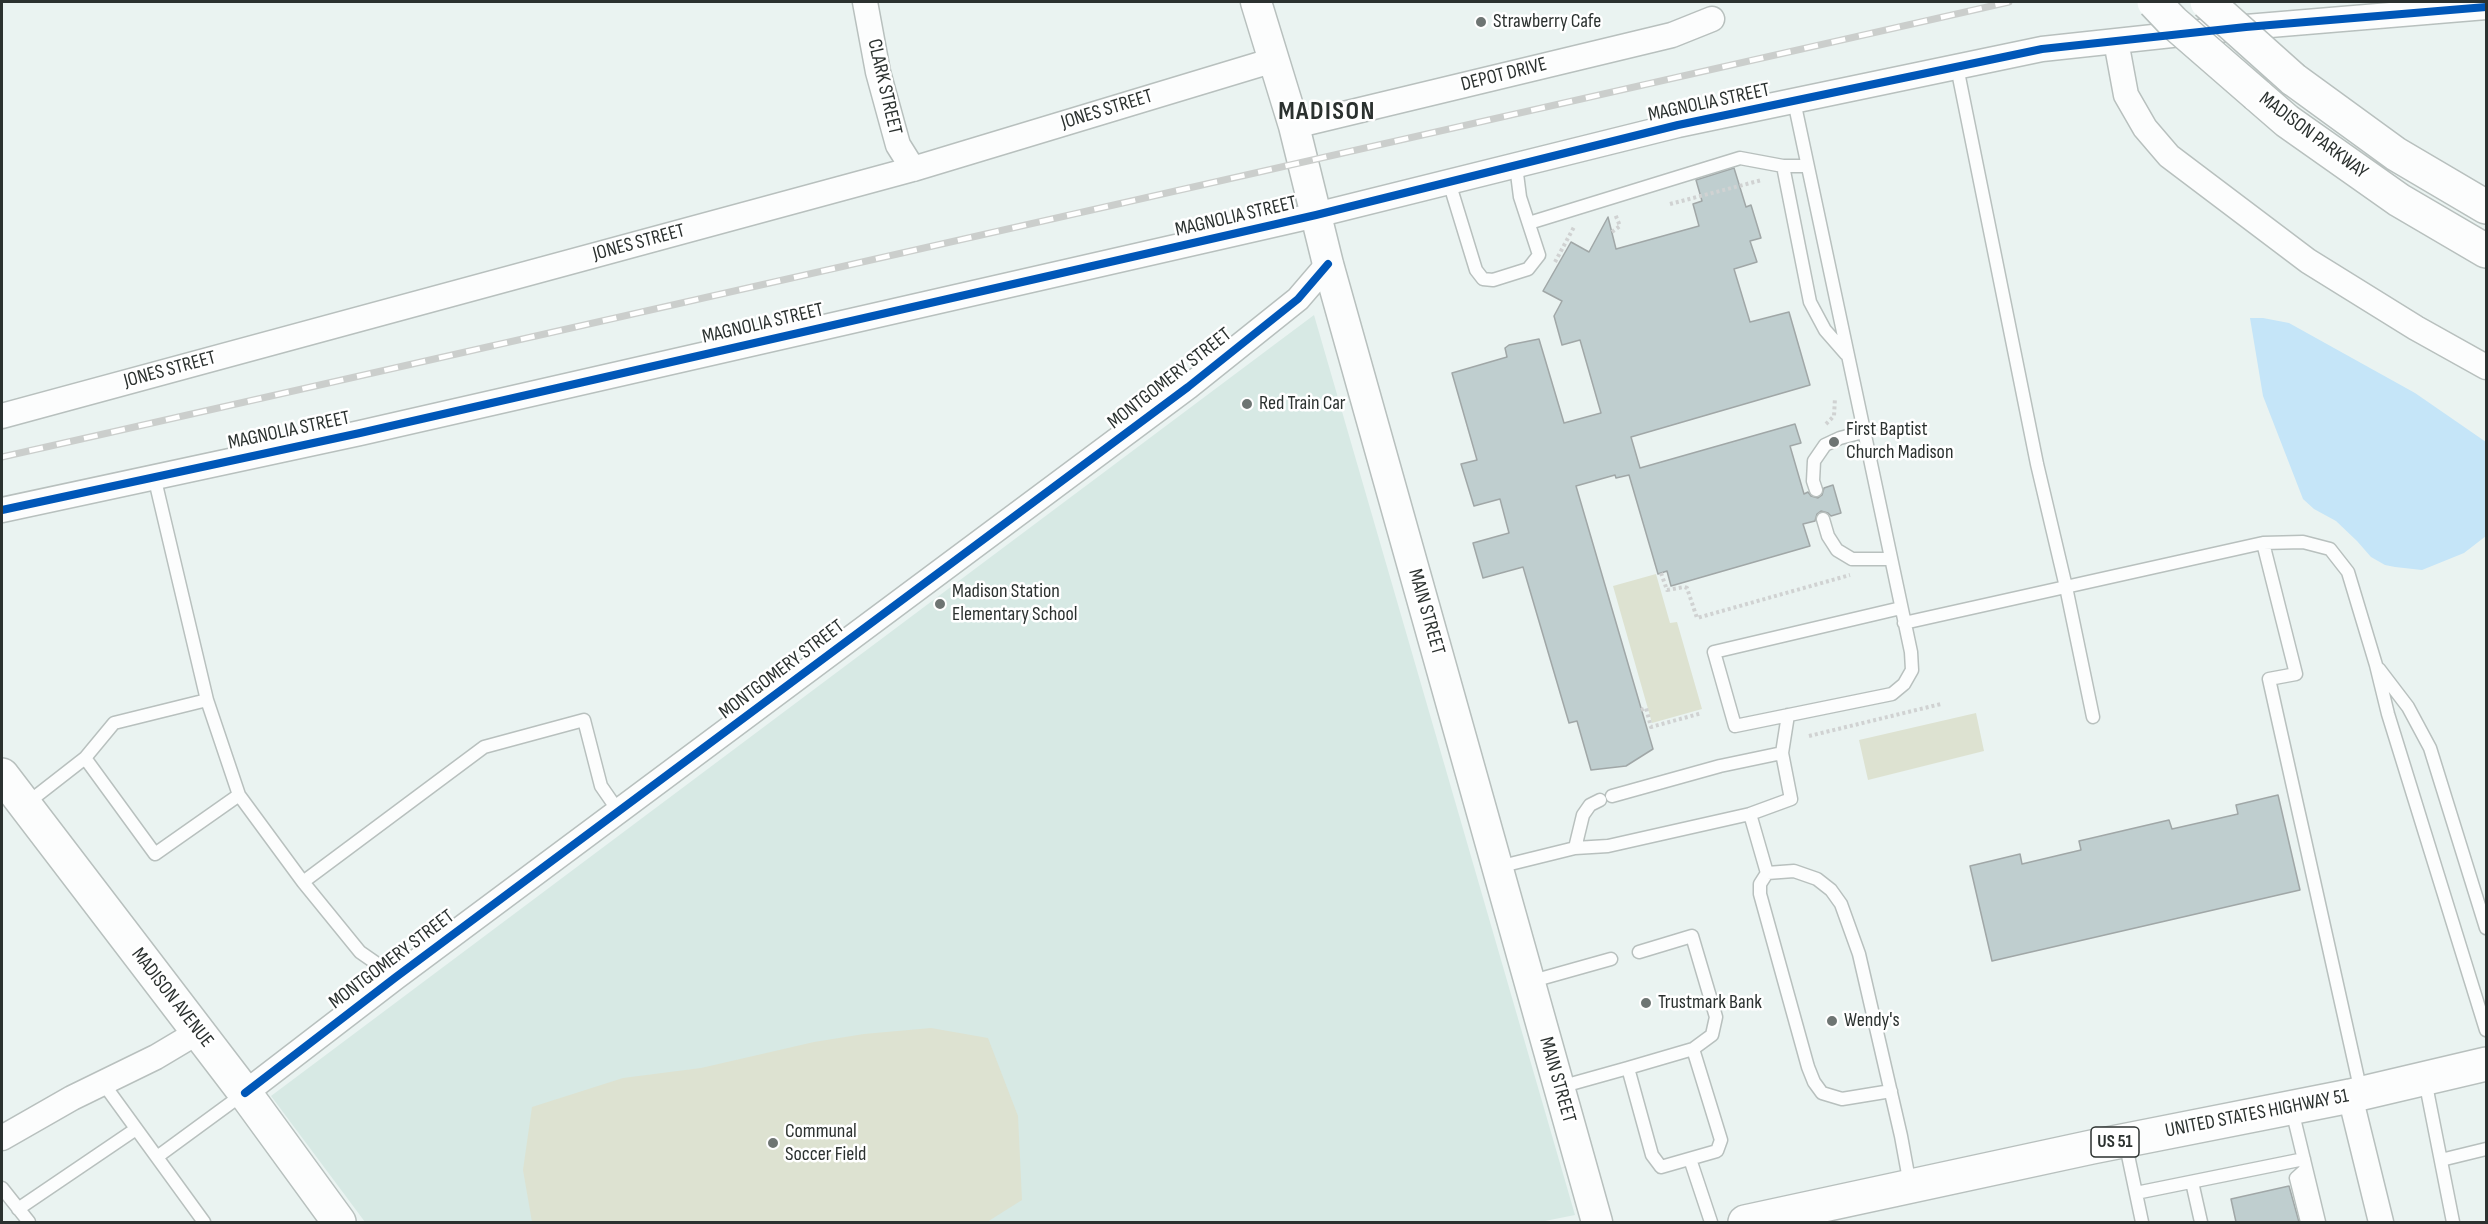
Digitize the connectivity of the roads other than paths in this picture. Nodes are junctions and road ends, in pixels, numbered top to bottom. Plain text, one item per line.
1 (865, 2) edge
2 (1256, 2) edge
3 (2154, 2) edge
4 (2207, 2) edge
5 (2487, 7) edge
6 (1712, 19) dead end
7 (2116, 41) junction
8 (1274, 60) junction
9 (1957, 67) junction
10 (1794, 101) junction
11 (1294, 126) junction
12 (1516, 165) junction
13 (1784, 166) junction
14 (1808, 166) junction
15 (912, 169) junction
16 (1449, 182) junction
17 (2487, 207) edge
18 (1316, 215) junction
19 (1529, 223) junction
20 (2487, 251) edge
21 (1328, 264) junction
22 (1847, 356) junction
23 (2487, 367) edge
24 (2, 416) edge
25 (1863, 432) junction
26 (154, 476) junction
27 (1816, 490) dead end
28 (2, 510) edge
29 (1823, 519) dead end
30 (2262, 543) junction
31 (1890, 559) junction
32 (2066, 587) junction
33 (1900, 608) junction
34 (1904, 623) junction
35 (2376, 665) junction
36 (207, 700) junction
37 (1788, 715) junction
38 (2093, 717) dead end
39 (1782, 753) junction
40 (85, 758) junction
41 (2, 775) edge
42 (239, 795) junction
43 (1612, 796) dead end
44 (1600, 800) dead end
45 (24, 805) junction
46 (619, 812) junction
47 (1750, 814) junction
48 (1575, 848) junction
49 (1497, 867) junction
50 (1767, 873) junction
51 (303, 882) junction
52 (2487, 927) edge
53 (1639, 952) dead end
54 (1611, 959) dead end
55 (396, 977) junction
56 (1529, 982) junction
57 (2487, 1030) edge
58 (198, 1032) junction
59 (1693, 1049) junction
60 (2487, 1065) edge
61 (1628, 1068) junction
62 (2424, 1079) junction
63 (103, 1083) junction
64 (1558, 1087) junction
65 (1890, 1091) junction
66 (245, 1093) junction
67 (2355, 1095) junction
68 (2291, 1108) junction
69 (136, 1129) junction
70 (2, 1138) edge
71 (2125, 1141) junction
72 (2487, 1149) edge
73 (157, 1157) junction
74 (1690, 1159) junction
75 (2441, 1160) junction
76 (2305, 1164) junction
77 (2192, 1182) junction
78 (1910, 1186) junction
79 (2, 1188) edge
80 (2136, 1193) junction
81 (18, 1209) junction
82 (331, 1218) edge
83 (29, 1222) edge
84 (204, 1222) edge
85 (1597, 1222) edge
86 (1711, 1222) edge
87 (1745, 1222) edge
88 (2142, 1222) edge
89 (2201, 1222) edge
90 (2307, 1222) edge
91 (2319, 1222) edge
92 (2381, 1222) edge
93 (2453, 1222) edge

1 - 15 street, CLARK STREET
2 - 8 street, MAIN STREET
3 - 20 main road, MADISON PARKWAY, bridge
4 - 17 main road, MADISON PARKWAY, bridge
5 - 7 street, MAGNOLIA STREET
6 - 11 street, DEPOT DRIVE
7 - 9 street, MAGNOLIA STREET
7 - 23 street
8 - 11 street, MAIN STREET
8 - 15 street, JONES STREET
9 - 10 street, MAGNOLIA STREET
9 - 32 lane
10 - 12 street, MAGNOLIA STREET
10 - 14 lane
11 - 18 street, MAIN STREET
12 - 16 street, MAGNOLIA STREET
12 - 19 lane
13 - 14 lane
13 - 19 lane
13 - 22 lane
14 - 22 lane
15 - 24 street, JONES STREET
16 - 18 street, MAGNOLIA STREET
16 - 19 lane
18 - 21 street, MAIN STREET
18 - 26 street, MAGNOLIA STREET
21 - 46 street, MONTGOMERY STREET
21 - 49 street, MAIN STREET
22 - 25 lane
25 - 27 lane
25 - 31 lane
26 - 28 street, MAGNOLIA STREET
26 - 36 lane
29 - 31 lane
30 - 32 lane
30 - 35 lane
30 - 67 lane
31 - 33 lane
32 - 34 lane
32 - 38 lane
33 - 34 lane
33 - 37 lane
34 - 37 lane
35 - 52 lane
35 - 57 lane
36 - 40 lane
36 - 42 lane
37 - 39 lane
39 - 43 lane
39 - 47 lane
40 - 42 lane
40 - 45 lane
41 - 45 main road, MADISON AVENUE
42 - 51 lane
44 - 48 lane
45 - 58 main road, MADISON AVENUE
46 - 51 lane
46 - 55 street, MONTGOMERY STREET
47 - 48 lane
47 - 50 lane
48 - 49 lane
49 - 56 street, MAIN STREET
50 - 65 lane
50 - 65 lane
51 - 55 lane
53 - 59 lane
54 - 56 lane
55 - 66 street, MONTGOMERY STREET
56 - 64 street, MAIN STREET
58 - 63 street
58 - 66 main road, MADISON AVENUE
59 - 61 lane
59 - 74 lane
60 - 62 main road, UNITED STATES HIGHWAY 51 / US 51
61 - 64 lane
61 - 74 lane
62 - 67 main road, UNITED STATES HIGHWAY 51 / US 51
62 - 75 lane
63 - 69 lane
63 - 70 street
64 - 85 street, MAIN STREET
65 - 78 lane
66 - 73 lane
66 - 82 main road, MADISON AVENUE
67 - 68 main road, UNITED STATES HIGHWAY 51 / US 51
67 - 92 street
68 - 71 main road, UNITED STATES HIGHWAY 51 / US 51
68 - 76 lane
69 - 73 lane
69 - 81 lane
71 - 78 main road, UNITED STATES HIGHWAY 51 / US 51
71 - 80 lane
72 - 75 lane
73 - 84 lane
74 - 86 lane
75 - 93 lane
76 - 77 lane
76 - 90 lane
76 - 91 lane
77 - 80 lane
77 - 89 lane
78 - 87 main road, UNITED STATES HIGHWAY 51 / US 51
79 - 81 lane
80 - 88 lane
81 - 83 lane

